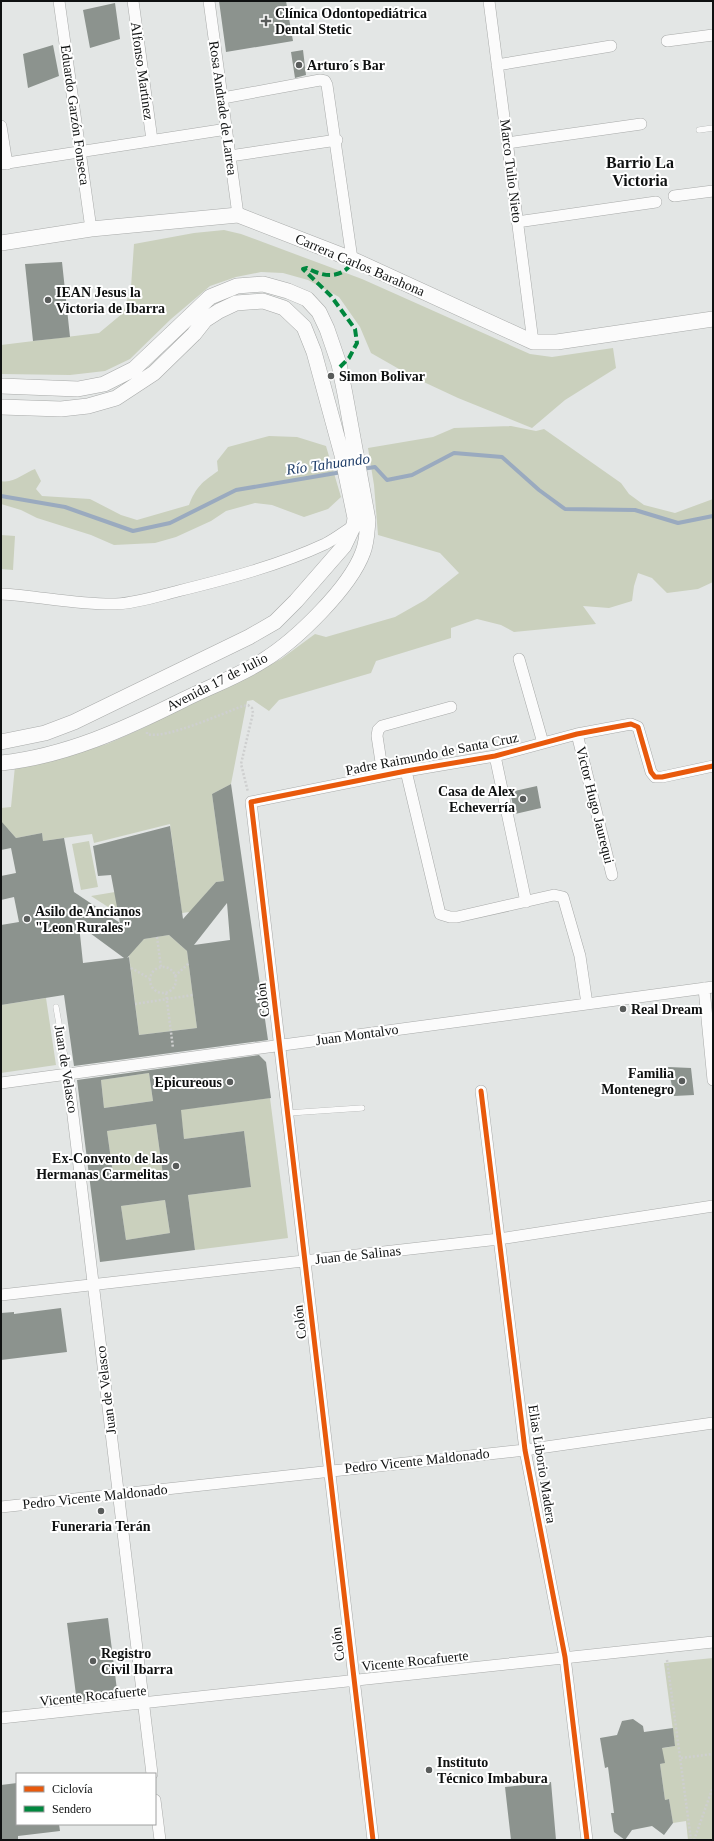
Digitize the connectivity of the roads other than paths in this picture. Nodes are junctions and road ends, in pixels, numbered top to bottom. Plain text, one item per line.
1 (59, 1) edge
2 (132, 1) edge
3 (209, 1) edge
4 (489, 1) edge
5 (713, 35) edge
6 (667, 41) dead end
7 (611, 46) dead end
8 (497, 65) junction
9 (223, 98) junction
10 (641, 124) dead end
11 (1, 126) edge
12 (713, 128) edge
13 (227, 129) junction
14 (699, 130) dead end
15 (152, 140) junction
16 (336, 140) junction
17 (507, 143) junction
18 (80, 152) junction
19 (230, 156) junction
20 (4, 164) edge
21 (713, 190) edge
22 (674, 196) dead end
23 (656, 202) dead end
24 (238, 215) junction
25 (517, 222) junction
26 (92, 229) junction
27 (1, 243) edge
28 (352, 259) junction
29 (713, 319) edge
30 (533, 342) junction
31 (1, 386) edge
32 (1, 407) edge
33 (359, 521) junction
34 (327, 543) junction
35 (344, 546) junction
36 (1, 594) edge
37 (519, 659) dead end
38 (450, 707) dead end
39 (577, 734) junction
40 (1, 742) edge
41 (543, 743) junction
42 (495, 756) junction
43 (1, 763) edge
44 (713, 766) edge
45 (406, 771) junction
46 (383, 775) junction
47 (251, 802) joint
48 (612, 875) dead end
49 (526, 902) junction
50 (708, 987) edge
51 (587, 1004) junction
52 (56, 1007) dead end
53 (280, 1046) junction
54 (68, 1074) junction
55 (713, 1080) edge
56 (1, 1083) edge
57 (481, 1091) dead end
58 (362, 1108) dead end
59 (288, 1113) junction
60 (713, 1206) edge
61 (498, 1239) junction
62 (305, 1261) junction
63 (93, 1284) junction
64 (1, 1295) edge
65 (713, 1423) edge
66 (525, 1450) junction
67 (330, 1471) junction
68 (118, 1494) junction
69 (1, 1507) edge
70 (713, 1642) edge
71 (565, 1656) junction
72 (354, 1679) junction
73 (143, 1702) junction
74 (1, 1718) edge
75 (152, 1773) edge
76 (156, 1808) edge
77 (160, 1840) edge
78 (373, 1840) edge
79 (587, 1840) edge

1 - 18 street, Eduardo Garzón Fonseca
2 - 15 street, Alfonso Martínez
3 - 9 street, Rosa Andrade de Larrea
4 - 8 street, Marco Tulio Nieto
5 - 6 street
7 - 8 street
8 - 17 street, Marco Tulio Nieto
9 - 13 street, Rosa Andrade de Larrea
9 - 16 street
10 - 17 street
11 - 20 street
12 - 14 lane
13 - 15 street
13 - 19 street, Rosa Andrade de Larrea
15 - 18 street
16 - 19 street
16 - 28 street
17 - 25 street, Marco Tulio Nieto
18 - 20 street
18 - 26 street, Eduardo Garzón Fonseca
19 - 24 street, Rosa Andrade de Larrea
21 - 22 street
23 - 25 street
24 - 26 main road, Carrera Carlos Barahona
24 - 28 main road, Carrera Carlos Barahona
25 - 30 street, Marco Tulio Nieto
26 - 27 main road, Carrera Carlos Barahona
28 - 30 main road, Carrera Carlos Barahona
29 - 30 main road, Carrera Carlos Barahona
31 - 33 main road, Avenida 17 de Julio
32 - 33 main road, Avenida 17 de Julio
33 - 34 street
33 - 35 main road, Avenida 17 de Julio
33 - 43 main road, Avenida 17 de Julio
34 - 35 street
34 - 36 street
35 - 40 main road, Avenida 17 de Julio
37 - 41 street
38 - 46 street
39 - 41 street, Padre Raimundo de Santa Cruz
39 - 44 street, Padre Raimundo de Santa Cruz
39 - 48 street, Victor Hugo Jaurequi
41 - 42 street, Padre Raimundo de Santa Cruz
42 - 45 street, Padre Raimundo de Santa Cruz
42 - 49 street
45 - 46 street, Padre Raimundo de Santa Cruz
45 - 49 street
46 - 47 street, Padre Raimundo de Santa Cruz
47 - 53 street, Colón
49 - 51 street
50 - 51 street, Juan Montalvo
50 - 55 street
51 - 53 street, Juan Montalvo
52 - 54 lane, Juan de Velasco
53 - 54 street, Juan Montalvo
53 - 59 street, Colón
54 - 56 street, Juan Montalvo
54 - 63 street, Juan de Velasco
57 - 61 street, Elias Liborio Madera
58 - 59 lane
59 - 62 street, Colón
60 - 61 street, Juan de Salinas
61 - 62 street, Juan de Salinas
61 - 66 street, Elias Liborio Madera
62 - 63 street, Juan de Salinas
62 - 67 street, Colón
63 - 64 street, Juan de Salinas
63 - 68 street, Juan de Velasco
65 - 66 street, Pedro Vicente Maldonado
66 - 67 street, Pedro Vicente Maldonado
66 - 71 street, Elias Liborio Madera
67 - 68 street, Pedro Vicente Maldonado
67 - 72 street, Colón
68 - 69 street, Pedro Vicente Maldonado
68 - 73 street, Juan de Velasco
70 - 71 street, Vicente Rocafuerte
71 - 72 street, Vicente Rocafuerte
71 - 79 street, Elias Liborio Madera
72 - 73 street, Vicente Rocafuerte
72 - 78 street, Colón
73 - 74 street, Vicente Rocafuerte
73 - 75 street, Juan de Velasco
76 - 77 street

